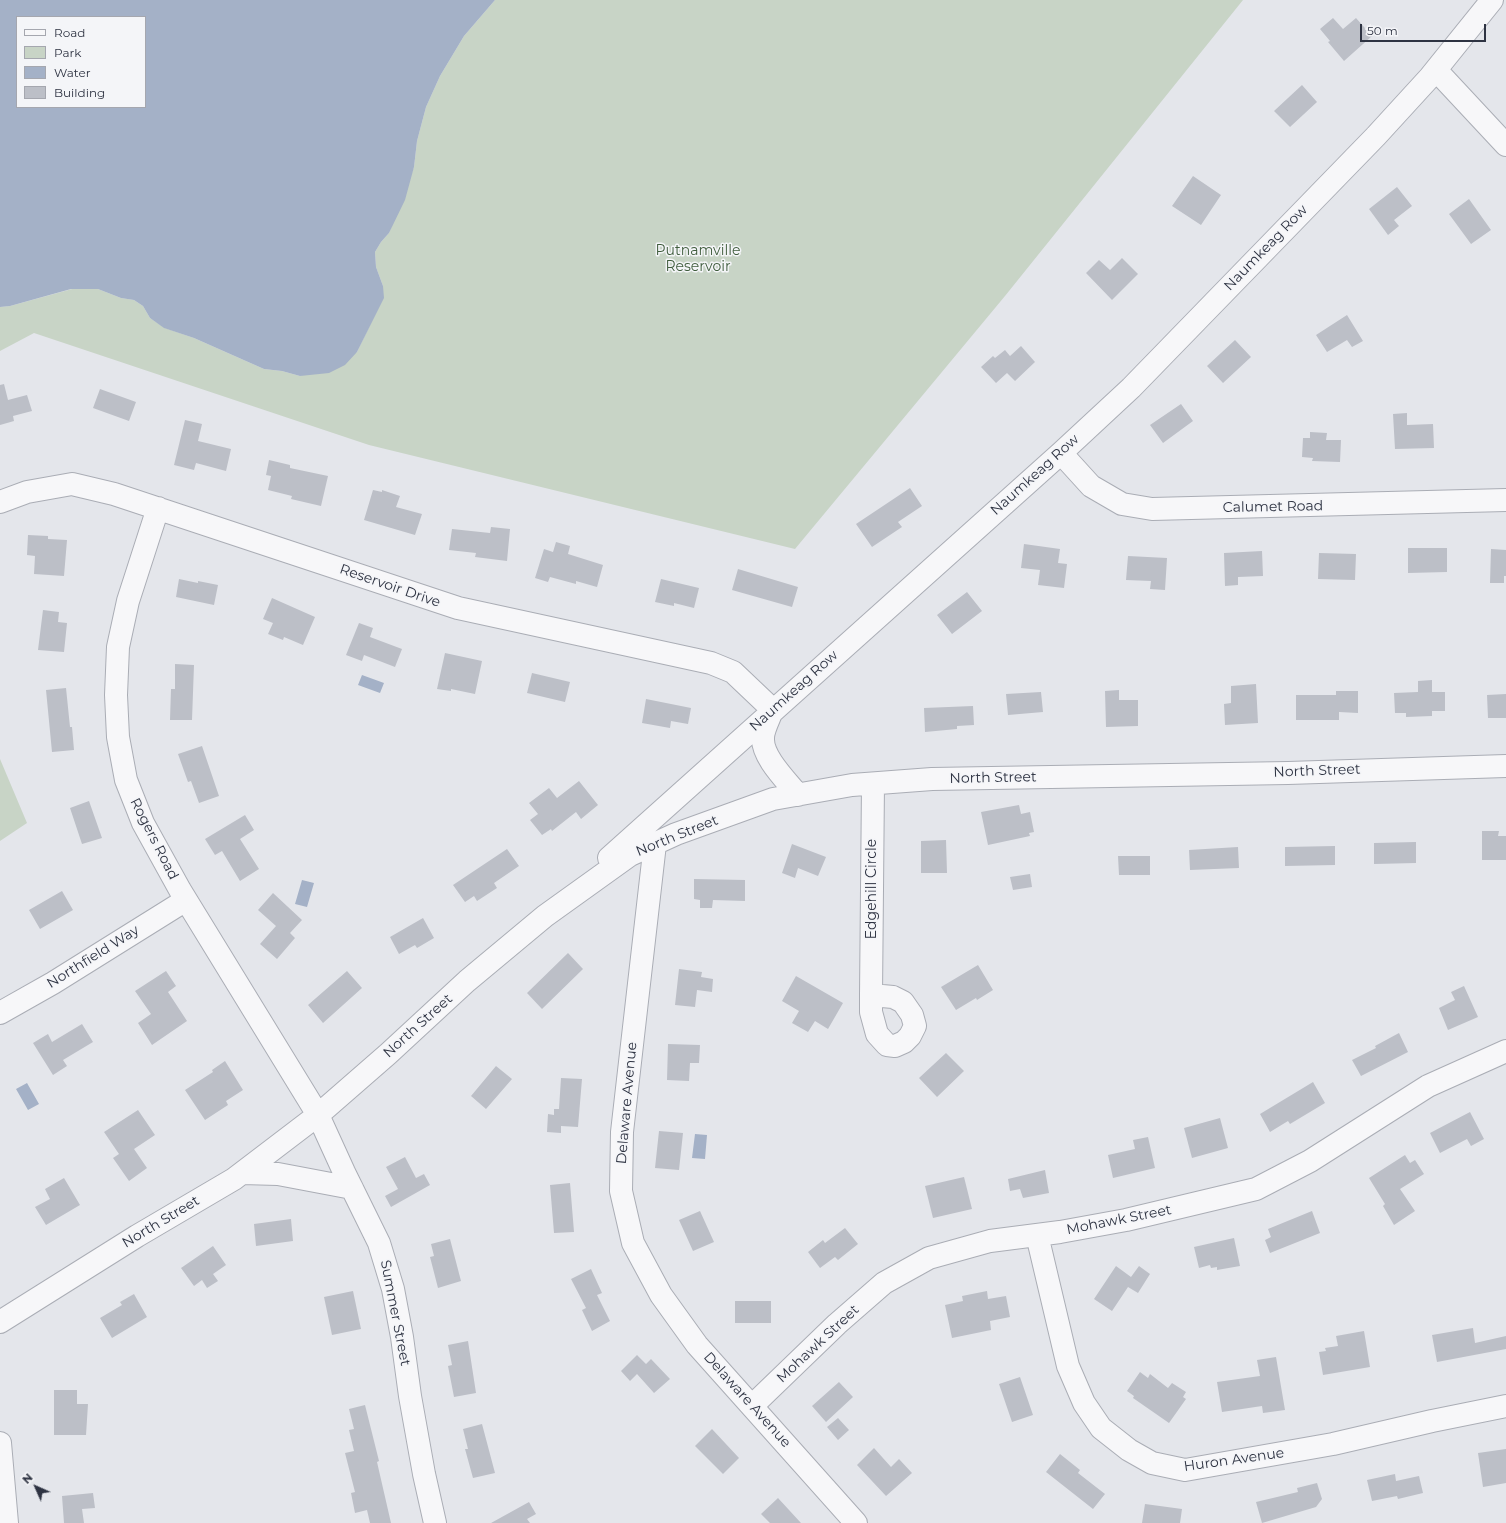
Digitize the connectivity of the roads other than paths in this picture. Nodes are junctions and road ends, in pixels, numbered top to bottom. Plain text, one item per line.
1 (1492, 0) edge
2 (1436, 70) junction
3 (1506, 145) edge
4 (1061, 452) junction
5 (1506, 500) edge
6 (0, 502) edge
7 (158, 508) junction
8 (772, 710) junction
9 (1506, 766) edge
10 (873, 784) junction
11 (798, 795) junction
12 (655, 844) junction
13 (186, 900) junction
14 (545, 916) junction
15 (872, 995) dead end
16 (0, 1013) edge
17 (1506, 1051) edge
18 (318, 1115) junction
19 (242, 1172) junction
20 (352, 1188) junction
21 (1036, 1235) junction
22 (0, 1322) edge
23 (752, 1406) junction
24 (1506, 1406) edge
25 (0, 1443) edge
26 (7, 1523) edge
27 (435, 1523) edge
28 (856, 1523) edge

1 - 2 street, Naumkeag Row
2 - 3 street
2 - 4 street, Naumkeag Row
4 - 5 street, Calumet Road
4 - 8 street, Naumkeag Row
6 - 7 street, Reservoir Drive
7 - 8 street, Reservoir Drive
7 - 13 street, Rogers Road
8 - 11 street
8 - 14 street, Naumkeag Row
9 - 10 street, North Street
10 - 11 street, North Street
10 - 15 street, Edgehill Circle
11 - 12 street, North Street
12 - 14 street, North Street
12 - 23 street, Delaware Avenue
13 - 16 street, Northfield Way
13 - 18 street, Rogers Road
14 - 18 street, North Street
17 - 21 street, Mohawk Street
18 - 19 street, North Street
18 - 20 street, Summer Street
19 - 20 street
19 - 22 street, North Street
20 - 27 street, Summer Street
21 - 23 street, Mohawk Street
21 - 24 street, Huron Avenue
23 - 28 street, Delaware Avenue
25 - 26 street

